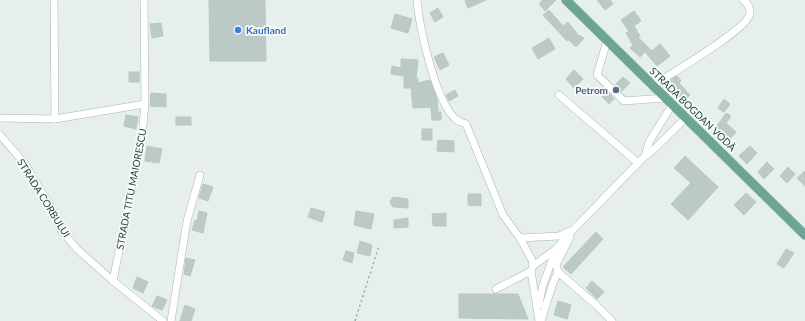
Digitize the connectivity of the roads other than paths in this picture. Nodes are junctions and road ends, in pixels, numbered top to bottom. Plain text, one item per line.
1 (54, 0) edge
2 (144, 0) edge
3 (417, 0) edge
4 (566, 0) edge
5 (743, 0) edge
6 (607, 41) junction
7 (652, 86) junction
8 (559, 95) dead end
9 (669, 101) junction
10 (145, 104) junction
11 (0, 118) edge
12 (686, 118) junction
13 (55, 119) junction
14 (0, 135) edge
15 (645, 156) junction
16 (638, 163) junction
17 (200, 175) dead end
18 (574, 230) junction
19 (805, 234) edge
20 (520, 238) junction
21 (556, 249) junction
22 (550, 267) junction
23 (532, 268) junction
24 (558, 272) junction
25 (113, 281) junction
26 (552, 283) junction
27 (496, 289) dead end
28 (163, 321) edge
29 (172, 321) edge
30 (540, 321) edge
31 (612, 321) edge

1 - 13 street
2 - 10 street, STRADA TITU MAIORESCU
3 - 20 street
4 - 6 main road, STRADA BOGDAN VODĂ
5 - 7 street
6 - 7 main road, STRADA BOGDAN VODĂ
6 - 9 street
7 - 9 main road, STRADA BOGDAN VODĂ
8 - 16 street
9 - 12 main road, STRADA BOGDAN VODĂ
9 - 15 street
10 - 13 street
10 - 25 street, STRADA TITU MAIORESCU
11 - 13 street
12 - 15 street
12 - 19 main road, STRADA BOGDAN VODĂ
14 - 25 street, STRADA CORBULUI
15 - 16 street
16 - 18 street
17 - 29 street
18 - 20 street
18 - 21 street
18 - 24 street
20 - 23 street
21 - 22 street
21 - 23 street
22 - 26 street
22 - 30 street
23 - 27 street
23 - 30 street
24 - 26 street
24 - 31 street
25 - 28 street, STRADA CORBULUI
26 - 30 street

